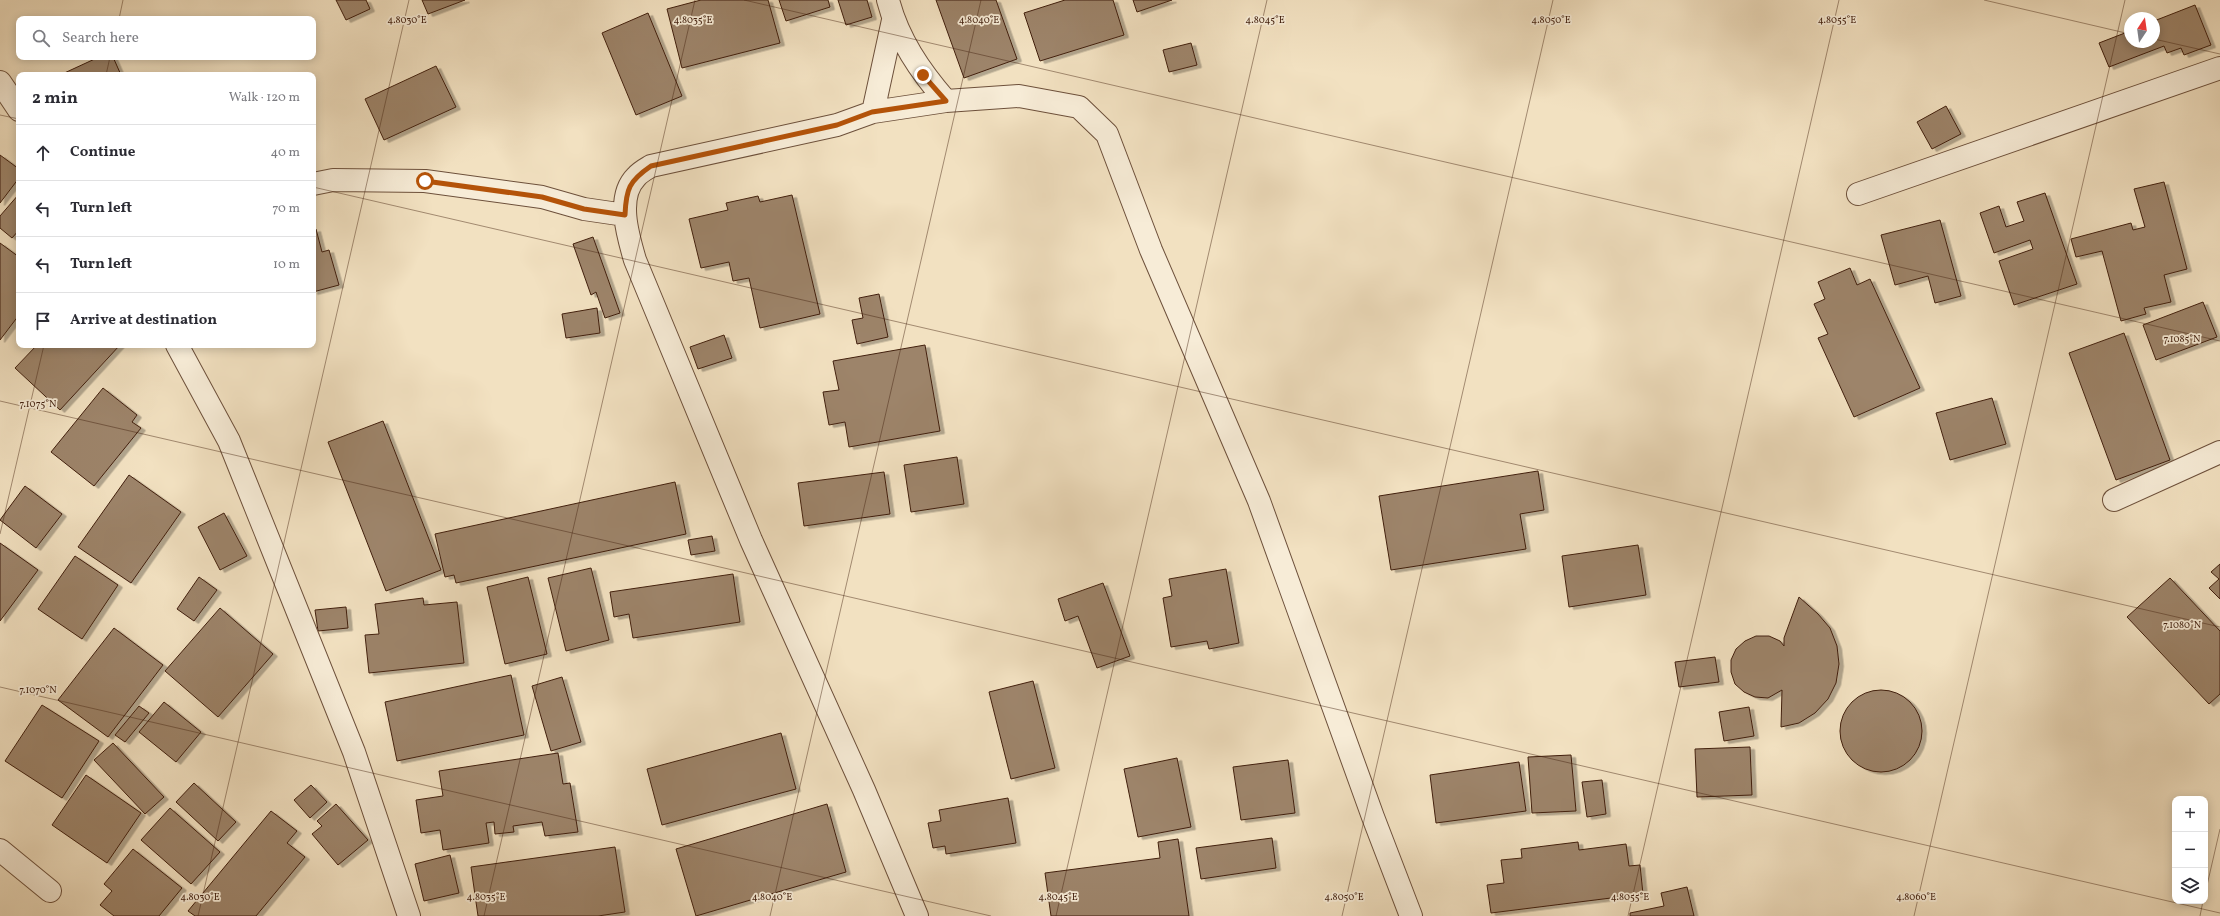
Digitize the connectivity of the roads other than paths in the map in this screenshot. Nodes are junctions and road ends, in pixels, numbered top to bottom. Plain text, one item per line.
1 (891, 10) edge
2 (2220, 68) edge
3 (0, 82) edge
4 (946, 101) junction
5 (16, 106) edge
6 (872, 112) junction
7 (316, 183) edge
8 (1858, 194) dead end
9 (625, 215) junction
10 (179, 348) edge
11 (2220, 452) edge
12 (2114, 500) dead end
13 (0, 850) edge
14 (50, 891) dead end
15 (409, 916) edge
16 (917, 916) edge
17 (1411, 916) edge

1 - 4 street
1 - 6 street
2 - 8 street
3 - 5 street
4 - 6 street
4 - 17 street
6 - 9 street
7 - 9 street
9 - 16 street
10 - 15 street
11 - 12 street
13 - 14 street

